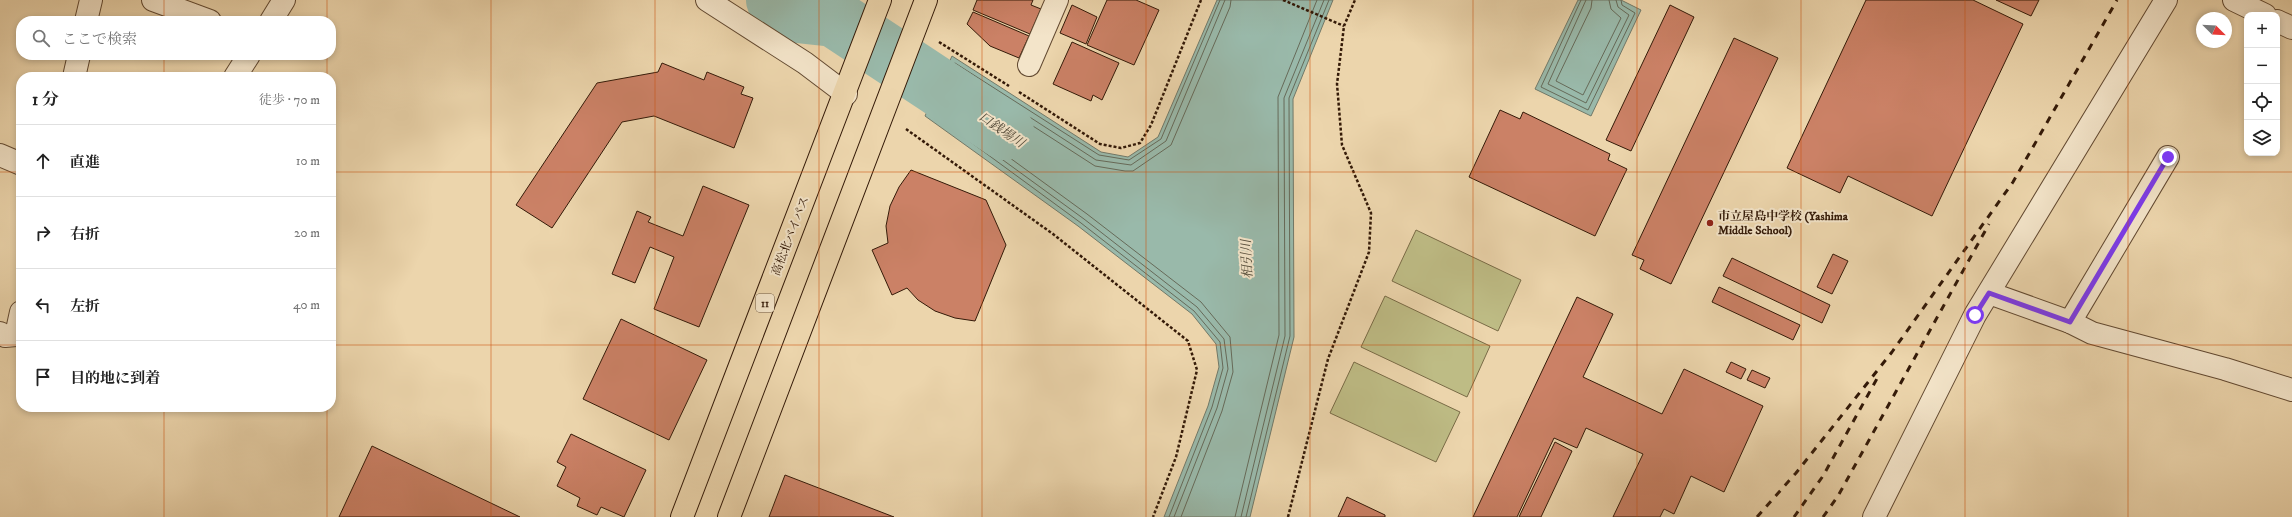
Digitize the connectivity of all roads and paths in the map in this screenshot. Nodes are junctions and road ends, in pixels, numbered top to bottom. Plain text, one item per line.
1 (91, 0) edge
2 (152, 0) edge
3 (284, 0) edge
4 (707, 0) edge
5 (926, 0) edge
6 (1057, 0) edge
7 (1202, 0) edge
8 (1283, 0) edge
9 (1355, 0) edge
10 (2166, 0) edge
11 (2234, 0) edge
12 (877, 5) edge
13 (2259, 12) edge
14 (87, 16) edge
15 (196, 16) edge
16 (274, 16) edge
17 (2280, 22) edge
18 (1344, 26) junction
19 (2292, 28) edge
20 (937, 40) dead end
21 (78, 60) edge
22 (246, 60) edge
23 (1029, 65) dead end
24 (75, 72) edge
25 (238, 72) edge
26 (847, 91) junction
27 (905, 128) dead end
28 (0, 155) edge
29 (2168, 157) dead end
30 (16, 162) edge
31 (1989, 293) junction
32 (2070, 322) junction
33 (0, 334) edge
34 (16, 335) edge
35 (2292, 390) edge
36 (682, 517) edge
37 (729, 517) edge
38 (1153, 517) edge
39 (1288, 517) edge
40 (1874, 517) edge

1 - 14 street
2 - 15 street
3 - 16 street
4 - 26 street
5 - 37 highway
6 - 23 street
7 - 20 path
8 - 18 path
9 - 18 path
10 - 31 street
11 - 13 street
12 - 26 highway, 高松北バイパス / 11
17 - 19 street
18 - 39 path
21 - 24 street
22 - 25 street
26 - 36 highway, 高松北バイパス / 11
27 - 38 path
28 - 30 street
29 - 32 street
31 - 32 street
31 - 40 street
32 - 35 street
33 - 34 street

